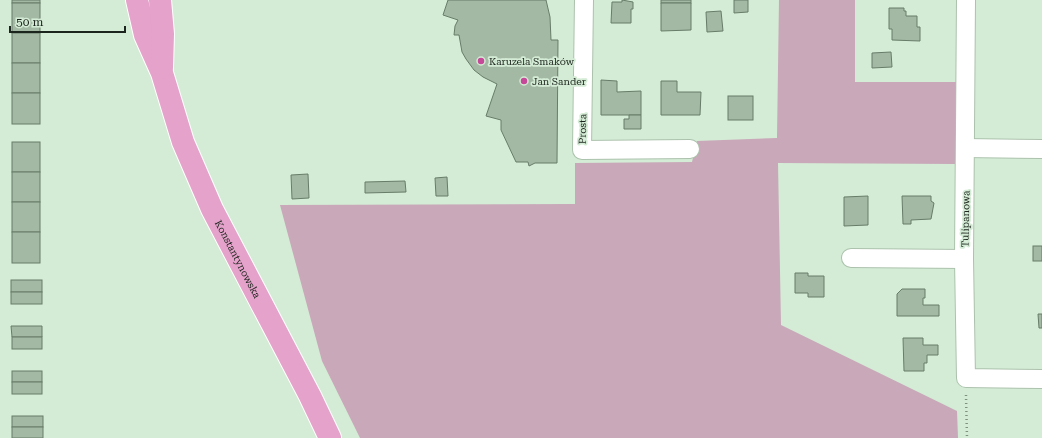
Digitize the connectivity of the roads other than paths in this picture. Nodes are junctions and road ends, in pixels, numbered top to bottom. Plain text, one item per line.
1 (137, 0) edge
2 (160, 0) edge
3 (584, 0) edge
4 (966, 0) edge
5 (162, 73) junction
6 (965, 148) junction
7 (690, 149) dead end
8 (1042, 149) edge
9 (851, 258) dead end
10 (964, 259) junction
11 (1042, 379) edge
12 (330, 438) edge

1 - 5 main road, Konstantynowska
2 - 5 main road, Konstantynowska
3 - 7 street, Prosta
4 - 6 street, Tulipanowa
5 - 12 main road, Konstantynowska
6 - 8 street
6 - 10 street, Tulipanowa
9 - 10 street
10 - 11 street, Tulipanowa

